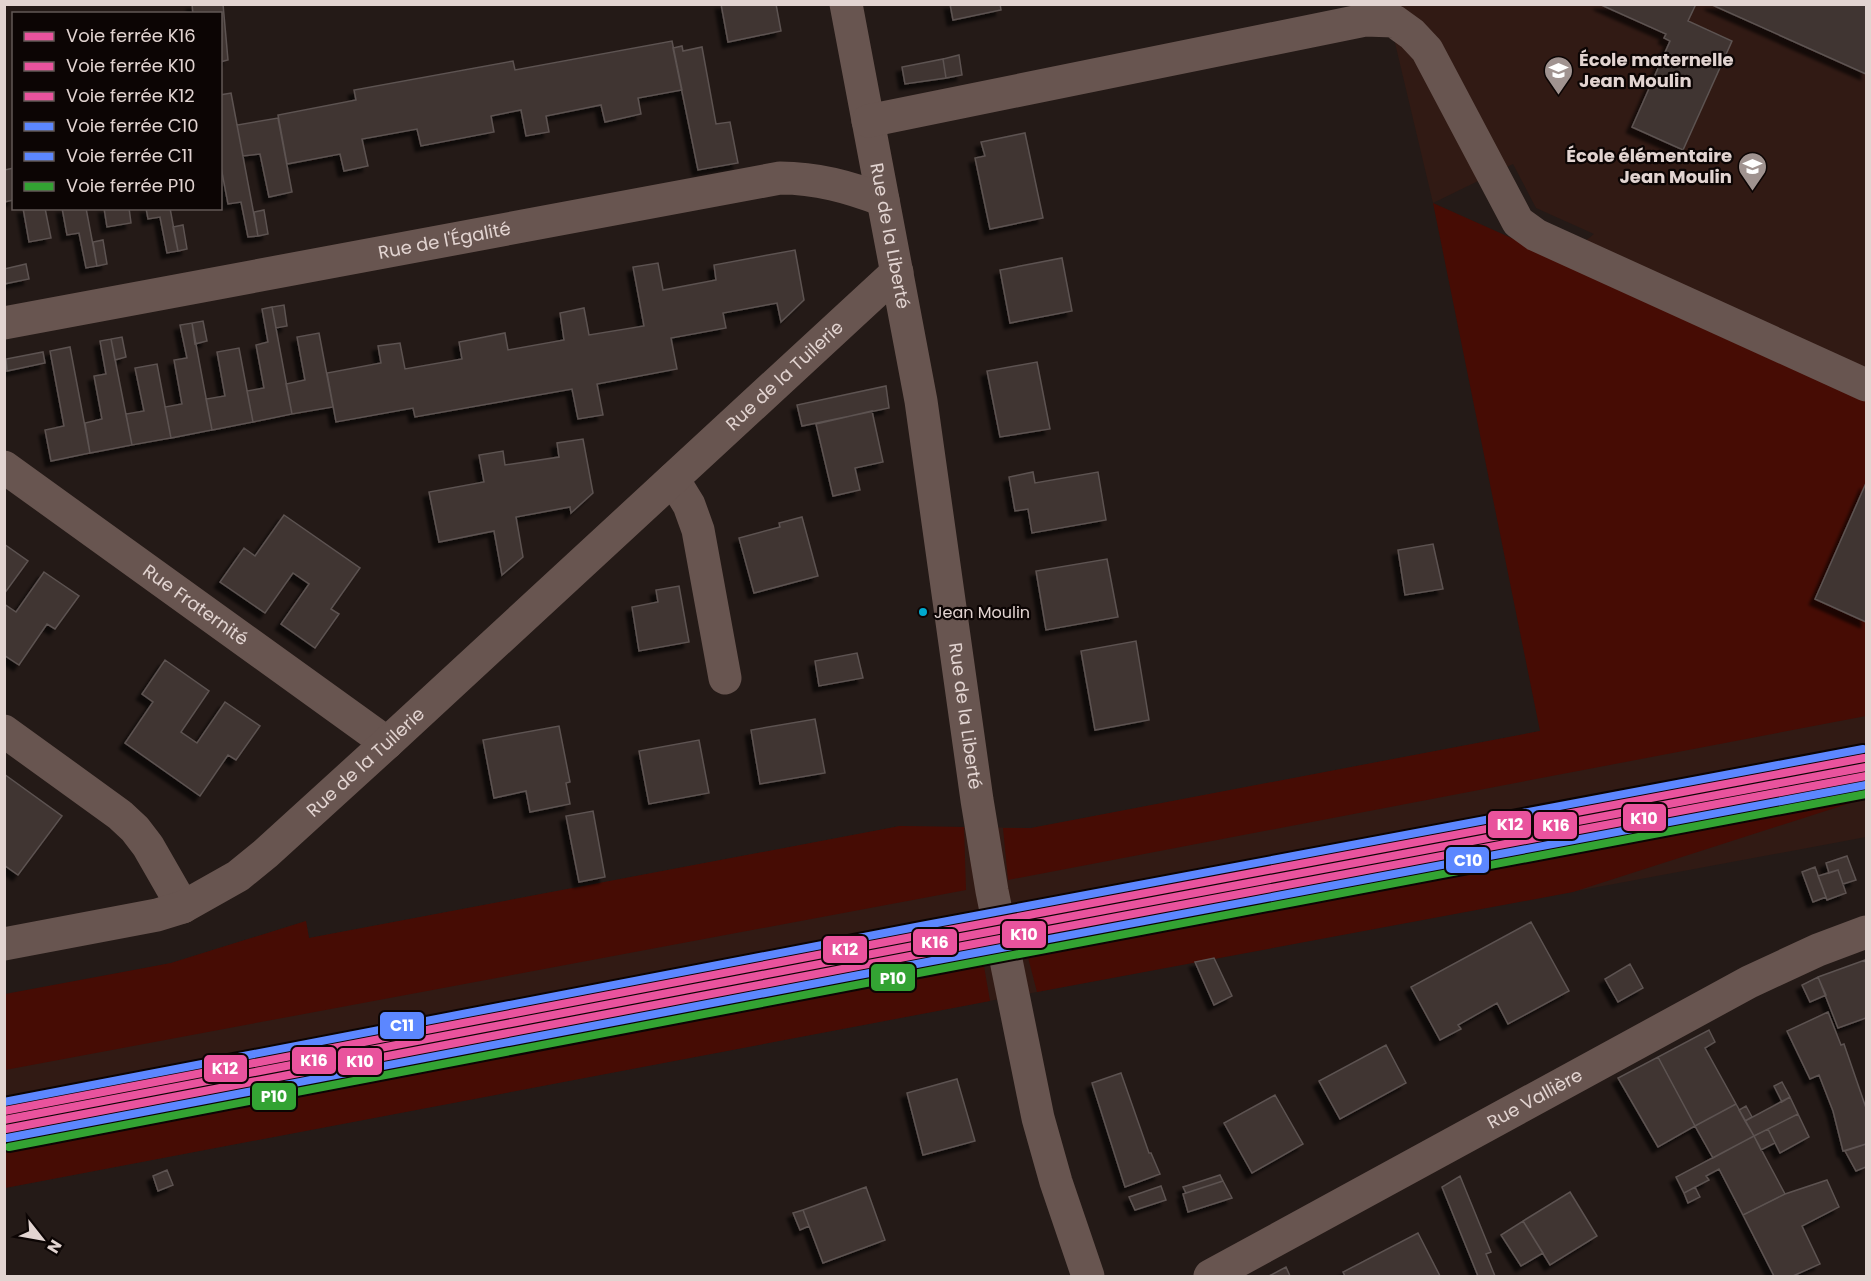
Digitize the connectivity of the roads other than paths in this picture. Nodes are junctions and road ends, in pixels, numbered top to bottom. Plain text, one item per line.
1 (846, 4) edge
2 (868, 121) junction
3 (883, 200) junction
4 (897, 272) junction
5 (4, 323) edge
6 (1866, 385) edge
7 (4, 466) edge
8 (673, 479) junction
9 (725, 678) dead end
10 (4, 731) edge
11 (387, 743) junction
12 (183, 907) junction
13 (1866, 932) edge
14 (4, 944) edge
15 (1088, 1276) edge
16 (1210, 1276) edge

1 - 2 street, Rue de la Liberté
2 - 3 street, Rue de la Liberté
2 - 6 street
3 - 4 street, Rue de la Liberté
3 - 5 street, Rue de l'Égalité
4 - 8 street, Rue de la Tuilerie
4 - 15 street, Rue de la Liberté
7 - 11 street, Rue Fraternité
8 - 9 street
8 - 11 street, Rue de la Tuilerie
10 - 12 street
11 - 12 street, Rue de la Tuilerie
12 - 14 street, Rue de la Tuilerie
13 - 16 street, Rue Vallière

